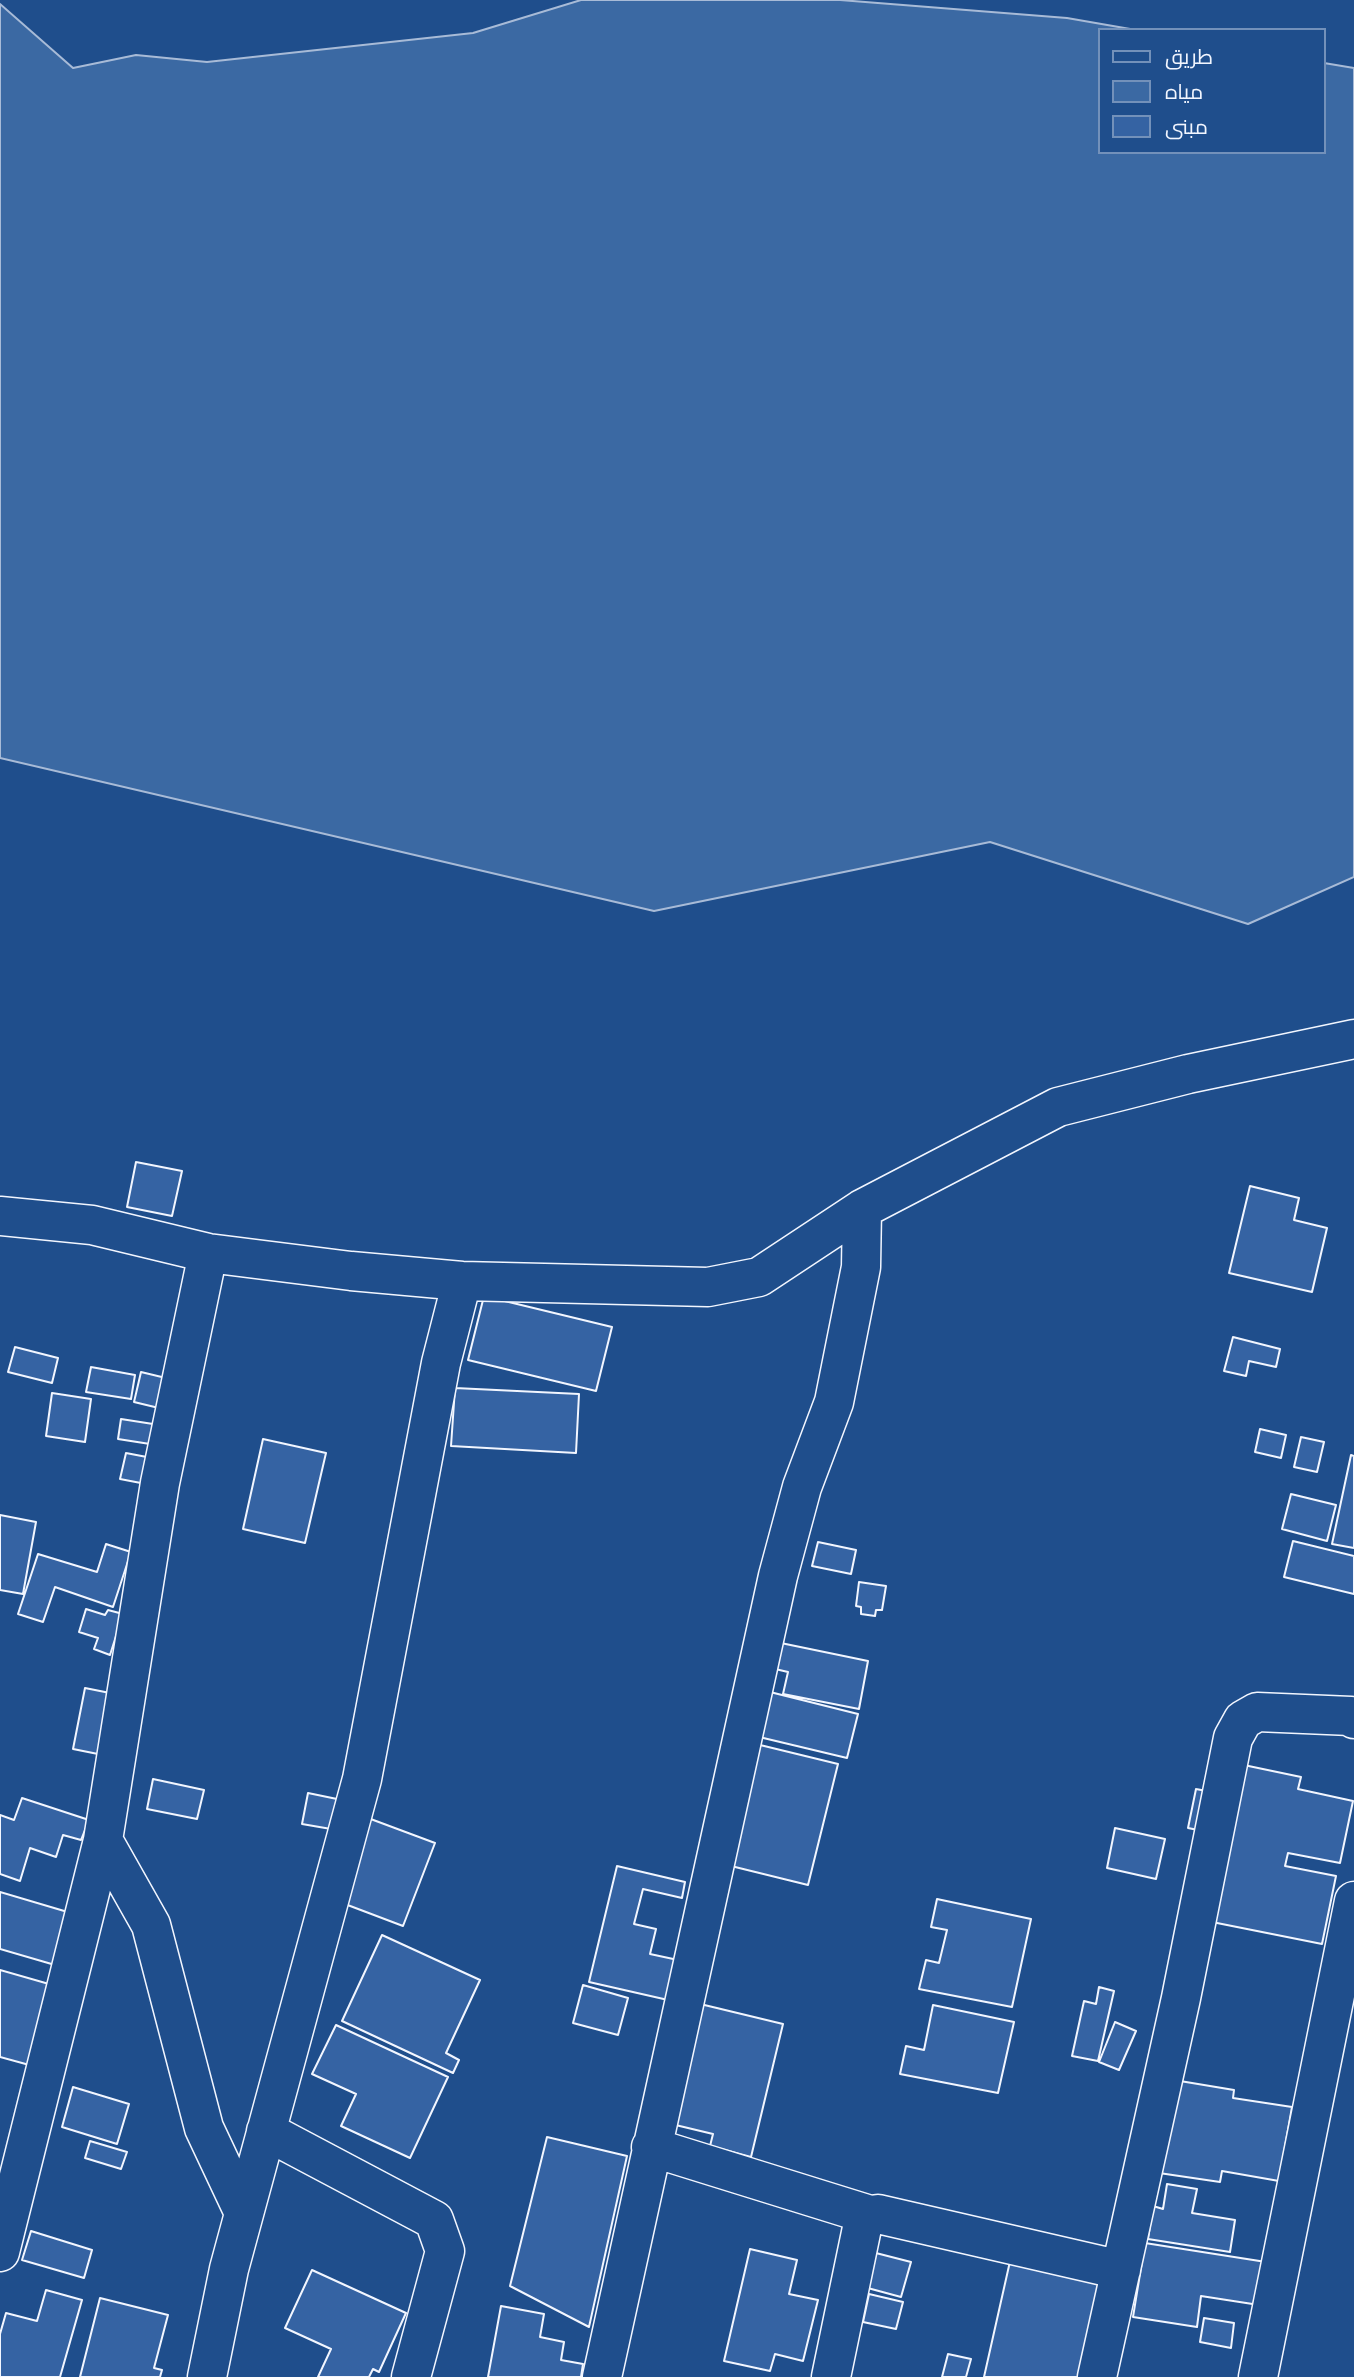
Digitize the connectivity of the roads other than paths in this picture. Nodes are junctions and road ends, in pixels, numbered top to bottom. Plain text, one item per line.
1 (1354, 1040) edge
2 (862, 1209) junction
3 (0, 1216) edge
4 (208, 1253) junction
5 (461, 1281) junction
6 (1354, 1719) edge
7 (103, 1840) junction
8 (1354, 1901) edge
9 (265, 2131) junction
10 (651, 2147) junction
11 (244, 2213) junction
12 (870, 2215) junction
13 (0, 2252) edge
14 (1121, 2270) junction
15 (207, 2377) edge
16 (411, 2377) edge
17 (602, 2377) edge
18 (831, 2377) edge
19 (1097, 2377) edge
20 (1258, 2377) edge

1 - 2 street
2 - 5 street
2 - 10 street
3 - 4 street
4 - 5 street
4 - 7 street
5 - 9 street
6 - 14 street
7 - 11 street
7 - 13 street
8 - 20 street
9 - 11 street
9 - 16 street
10 - 12 street
10 - 17 street
11 - 15 street
12 - 14 street
12 - 18 street
14 - 19 street

